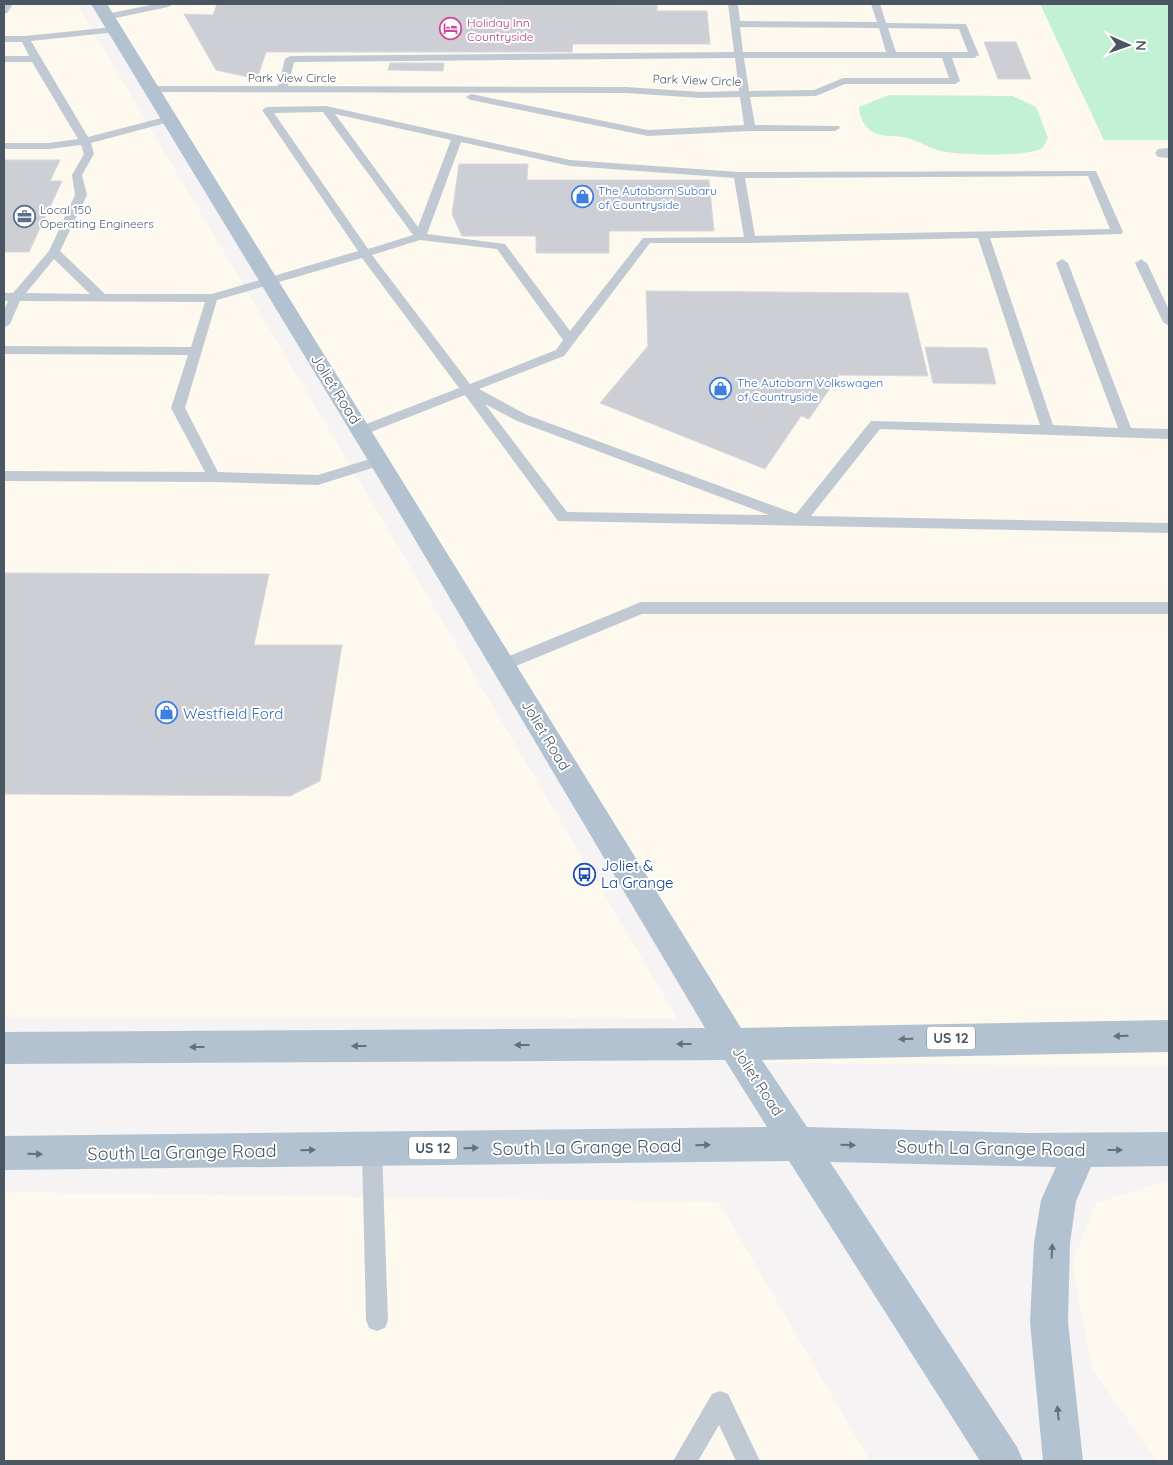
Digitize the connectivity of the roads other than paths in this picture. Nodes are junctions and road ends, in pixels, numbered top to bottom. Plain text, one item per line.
1 (8, 4) edge
2 (166, 4) edge
3 (733, 4) edge
4 (876, 4) edge
5 (4, 10) edge
6 (106, 17) edge
7 (735, 24) junction
8 (883, 25) junction
9 (4, 39) edge
10 (25, 39) junction
11 (739, 55) junction
12 (892, 55) junction
13 (946, 55) junction
14 (4, 59) edge
15 (35, 59) junction
16 (151, 89) junction
17 (282, 89) junction
18 (436, 89) junction
19 (744, 94) junction
20 (326, 109) junction
21 (169, 119) junction
22 (750, 128) junction
23 (836, 128) dead end
24 (457, 138) junction
25 (85, 141) junction
26 (4, 146) edge
27 (739, 175) junction
28 (983, 235) junction
29 (420, 237) junction
30 (750, 240) junction
31 (54, 252) junction
32 (365, 253) junction
33 (1062, 263) dead end
34 (1141, 263) dead end
35 (270, 282) junction
36 (10, 297) edge
37 (102, 298) junction
38 (212, 298) junction
39 (1169, 322) edge
40 (4, 324) edge
41 (570, 340) junction
42 (4, 350) edge
43 (195, 351) junction
44 (466, 389) junction
45 (1048, 429) junction
46 (362, 431) junction
47 (1126, 432) junction
48 (1169, 434) edge
49 (380, 461) junction
50 (4, 476) edge
51 (214, 477) junction
52 (799, 521) junction
53 (1169, 528) edge
54 (1169, 608) edge
55 (503, 665) junction
56 (1169, 1036) edge
57 (733, 1044) junction
58 (4, 1048) edge
59 (799, 1144) junction
60 (372, 1149) junction
61 (1169, 1149) edge
62 (1081, 1150) junction
63 (4, 1153) edge
64 (377, 1320) dead end
65 (685, 1461) edge
66 (748, 1461) edge
67 (1003, 1461) edge
68 (1063, 1461) edge

1 - 5 lane
2 - 6 lane
3 - 7 lane, Park View Circle
4 - 8 lane
6 - 10 lane
6 - 16 main road, Joliet Road
7 - 8 lane
7 - 11 lane, Park View Circle
8 - 12 lane
8 - 13 lane
9 - 10 lane
10 - 15 lane
11 - 12 lane, Park View Circle
11 - 17 lane
11 - 19 lane
12 - 13 lane, Park View Circle
13 - 19 lane, Park View Circle
14 - 15 lane
15 - 25 lane
16 - 17 lane, Park View Circle
16 - 21 main road, Joliet Road
17 - 18 lane, Park View Circle
18 - 19 lane, Park View Circle
18 - 22 lane
19 - 22 lane
20 - 24 lane
20 - 29 lane
20 - 32 lane
21 - 25 lane
21 - 35 main road, Joliet Road
22 - 23 lane
24 - 27 lane
24 - 29 lane
25 - 26 lane
25 - 31 lane
27 - 28 lane
27 - 30 lane
28 - 30 lane
28 - 45 lane
29 - 32 lane
29 - 41 lane
30 - 41 lane
31 - 36 lane
31 - 37 lane
32 - 35 lane
32 - 44 lane
33 - 47 lane
34 - 39 lane
35 - 38 lane
35 - 46 main road, Joliet Road
36 - 37 lane
36 - 40 lane
37 - 38 lane
38 - 43 lane
41 - 44 lane
42 - 43 lane
43 - 51 lane
44 - 46 lane
44 - 52 lane
44 - 52 lane
45 - 47 lane
45 - 52 lane
46 - 49 main road, Joliet Road
47 - 48 lane
49 - 51 lane
49 - 55 main road, Joliet Road
50 - 51 lane
52 - 53 lane
54 - 55 lane
55 - 57 main road, Joliet Road
56 -> 57 main road, US 12
57 -> 58 main road, US 12
57 - 59 main road, Joliet Road
60 -> 59 main road, South La Grange Road / US 12
59 -> 62 main road, South La Grange Road / US 12
59 - 67 main road, Joliet Road
63 -> 60 main road, South La Grange Road / US 12
60 - 64 lane
62 -> 61 main road, South La Grange Road / US 12
68 -> 62 main road
65 - 66 lane

